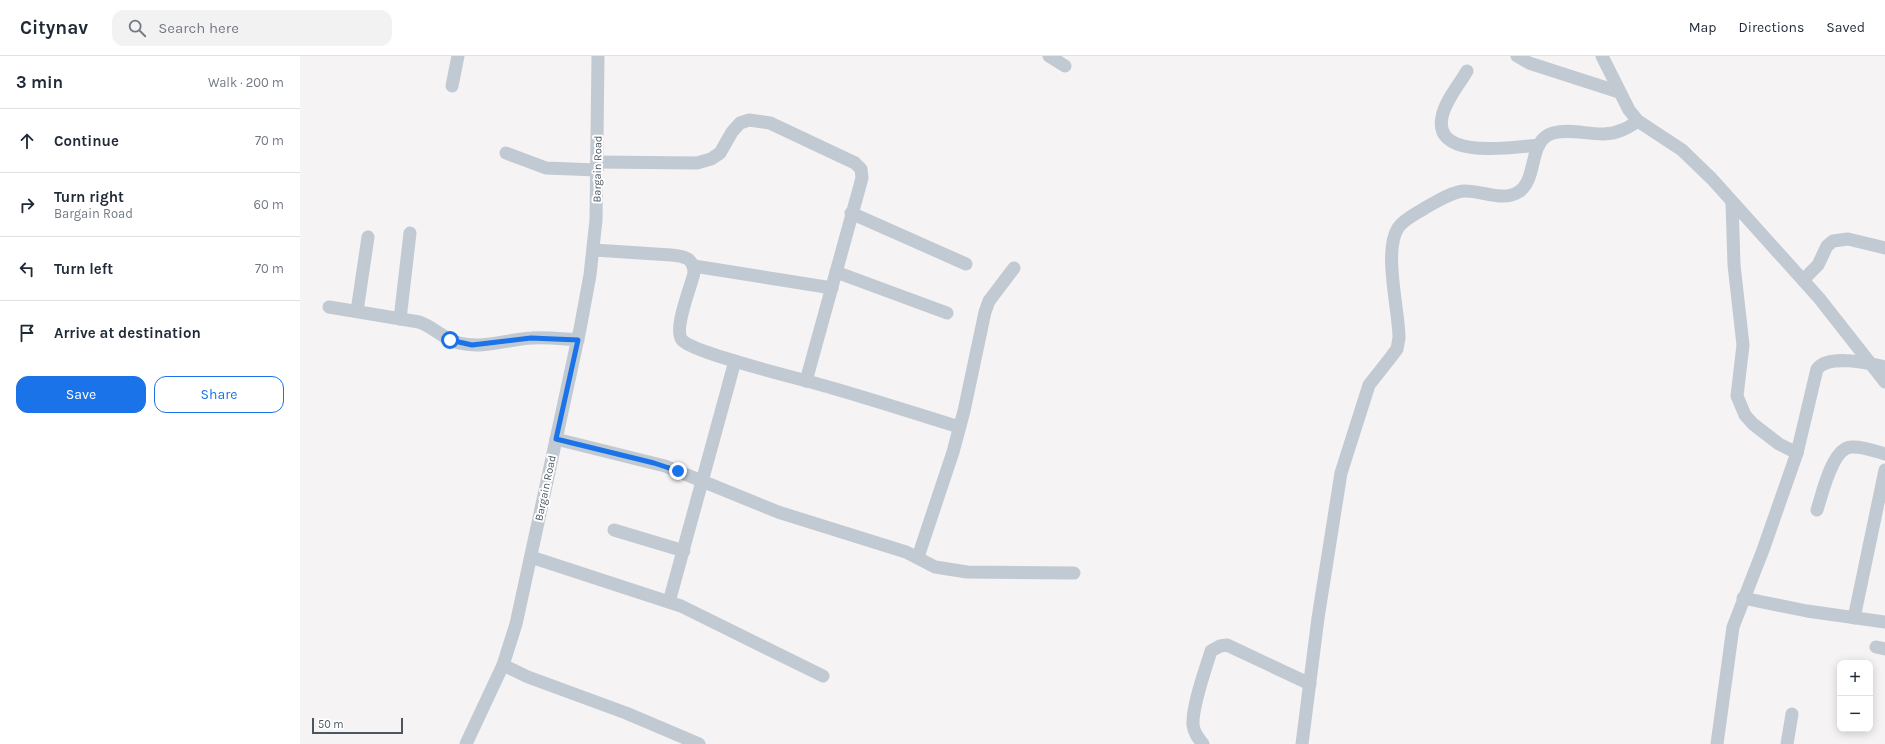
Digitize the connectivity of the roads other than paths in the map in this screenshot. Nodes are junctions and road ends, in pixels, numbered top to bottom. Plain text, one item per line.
1 (458, 56) edge
2 (598, 56) edge
3 (1049, 56) edge
4 (1517, 56) edge
5 (1602, 56) edge
6 (1065, 66) dead end
7 (1467, 71) dead end
8 (452, 86) dead end
9 (1620, 92) junction
10 (1638, 121) junction
11 (1539, 145) junction
12 (506, 153) dead end
13 (597, 166) junction
14 (1732, 202) junction
15 (852, 213) junction
16 (410, 233) dead end
17 (368, 237) dead end
18 (1885, 248) edge
19 (594, 250) junction
20 (966, 264) dead end
21 (694, 266) junction
22 (1014, 268) dead end
23 (836, 272) junction
24 (1803, 280) junction
25 (832, 288) junction
26 (329, 307) dead end
27 (356, 311) junction
28 (947, 313) dead end
29 (400, 319) junction
30 (578, 340) junction
31 (735, 360) junction
32 (1870, 363) junction
33 (1885, 367) edge
34 (806, 381) junction
35 (1885, 382) edge
36 (959, 427) junction
37 (556, 439) junction
38 (1798, 453) junction
39 (1885, 454) edge
40 (1885, 470) edge
41 (703, 482) junction
42 (1817, 510) dead end
43 (614, 530) dead end
44 (684, 551) junction
45 (531, 557) junction
46 (918, 557) junction
47 (1074, 573) dead end
48 (1743, 598) junction
49 (669, 602) junction
50 (1854, 618) junction
51 (1885, 622) edge
52 (502, 665) junction
53 (823, 676) dead end
54 (1310, 684) junction
55 (1792, 714) dead end
56 (466, 744) edge
57 (699, 744) edge
58 (1203, 744) edge
59 (1302, 744) edge
60 (1717, 744) edge
61 (1787, 744) edge

1 - 8 street
2 - 13 street, Bargain Road
3 - 6 street
4 - 9 street
5 - 9 street
7 - 11 street
9 - 10 street
10 - 11 street
10 - 14 street
11 - 54 street
12 - 13 street
13 - 15 street
13 - 19 street, Bargain Road
14 - 24 street
14 - 38 street
15 - 20 street
15 - 23 street
16 - 29 street
17 - 27 street
18 - 24 street
19 - 21 street
19 - 30 street, Bargain Road
21 - 25 street
21 - 31 street
22 - 36 street
23 - 25 street
23 - 28 street
24 - 32 street
25 - 34 street
26 - 27 street
27 - 29 street
29 - 30 street
30 - 37 street, Bargain Road
31 - 34 street
31 - 41 street
32 - 33 street
32 - 35 street
32 - 38 street
34 - 36 street
36 - 46 street
37 - 41 street
37 - 45 street, Bargain Road
38 - 48 street
39 - 42 street
40 - 50 street
41 - 44 street
41 - 46 street
43 - 44 street
44 - 49 street
45 - 49 street
45 - 52 street, Bargain Road
46 - 47 street
48 - 50 street
48 - 60 street
49 - 53 street
50 - 51 street
52 - 56 street, Bargain Road
52 - 57 street
54 - 58 street
54 - 59 street
55 - 61 street

